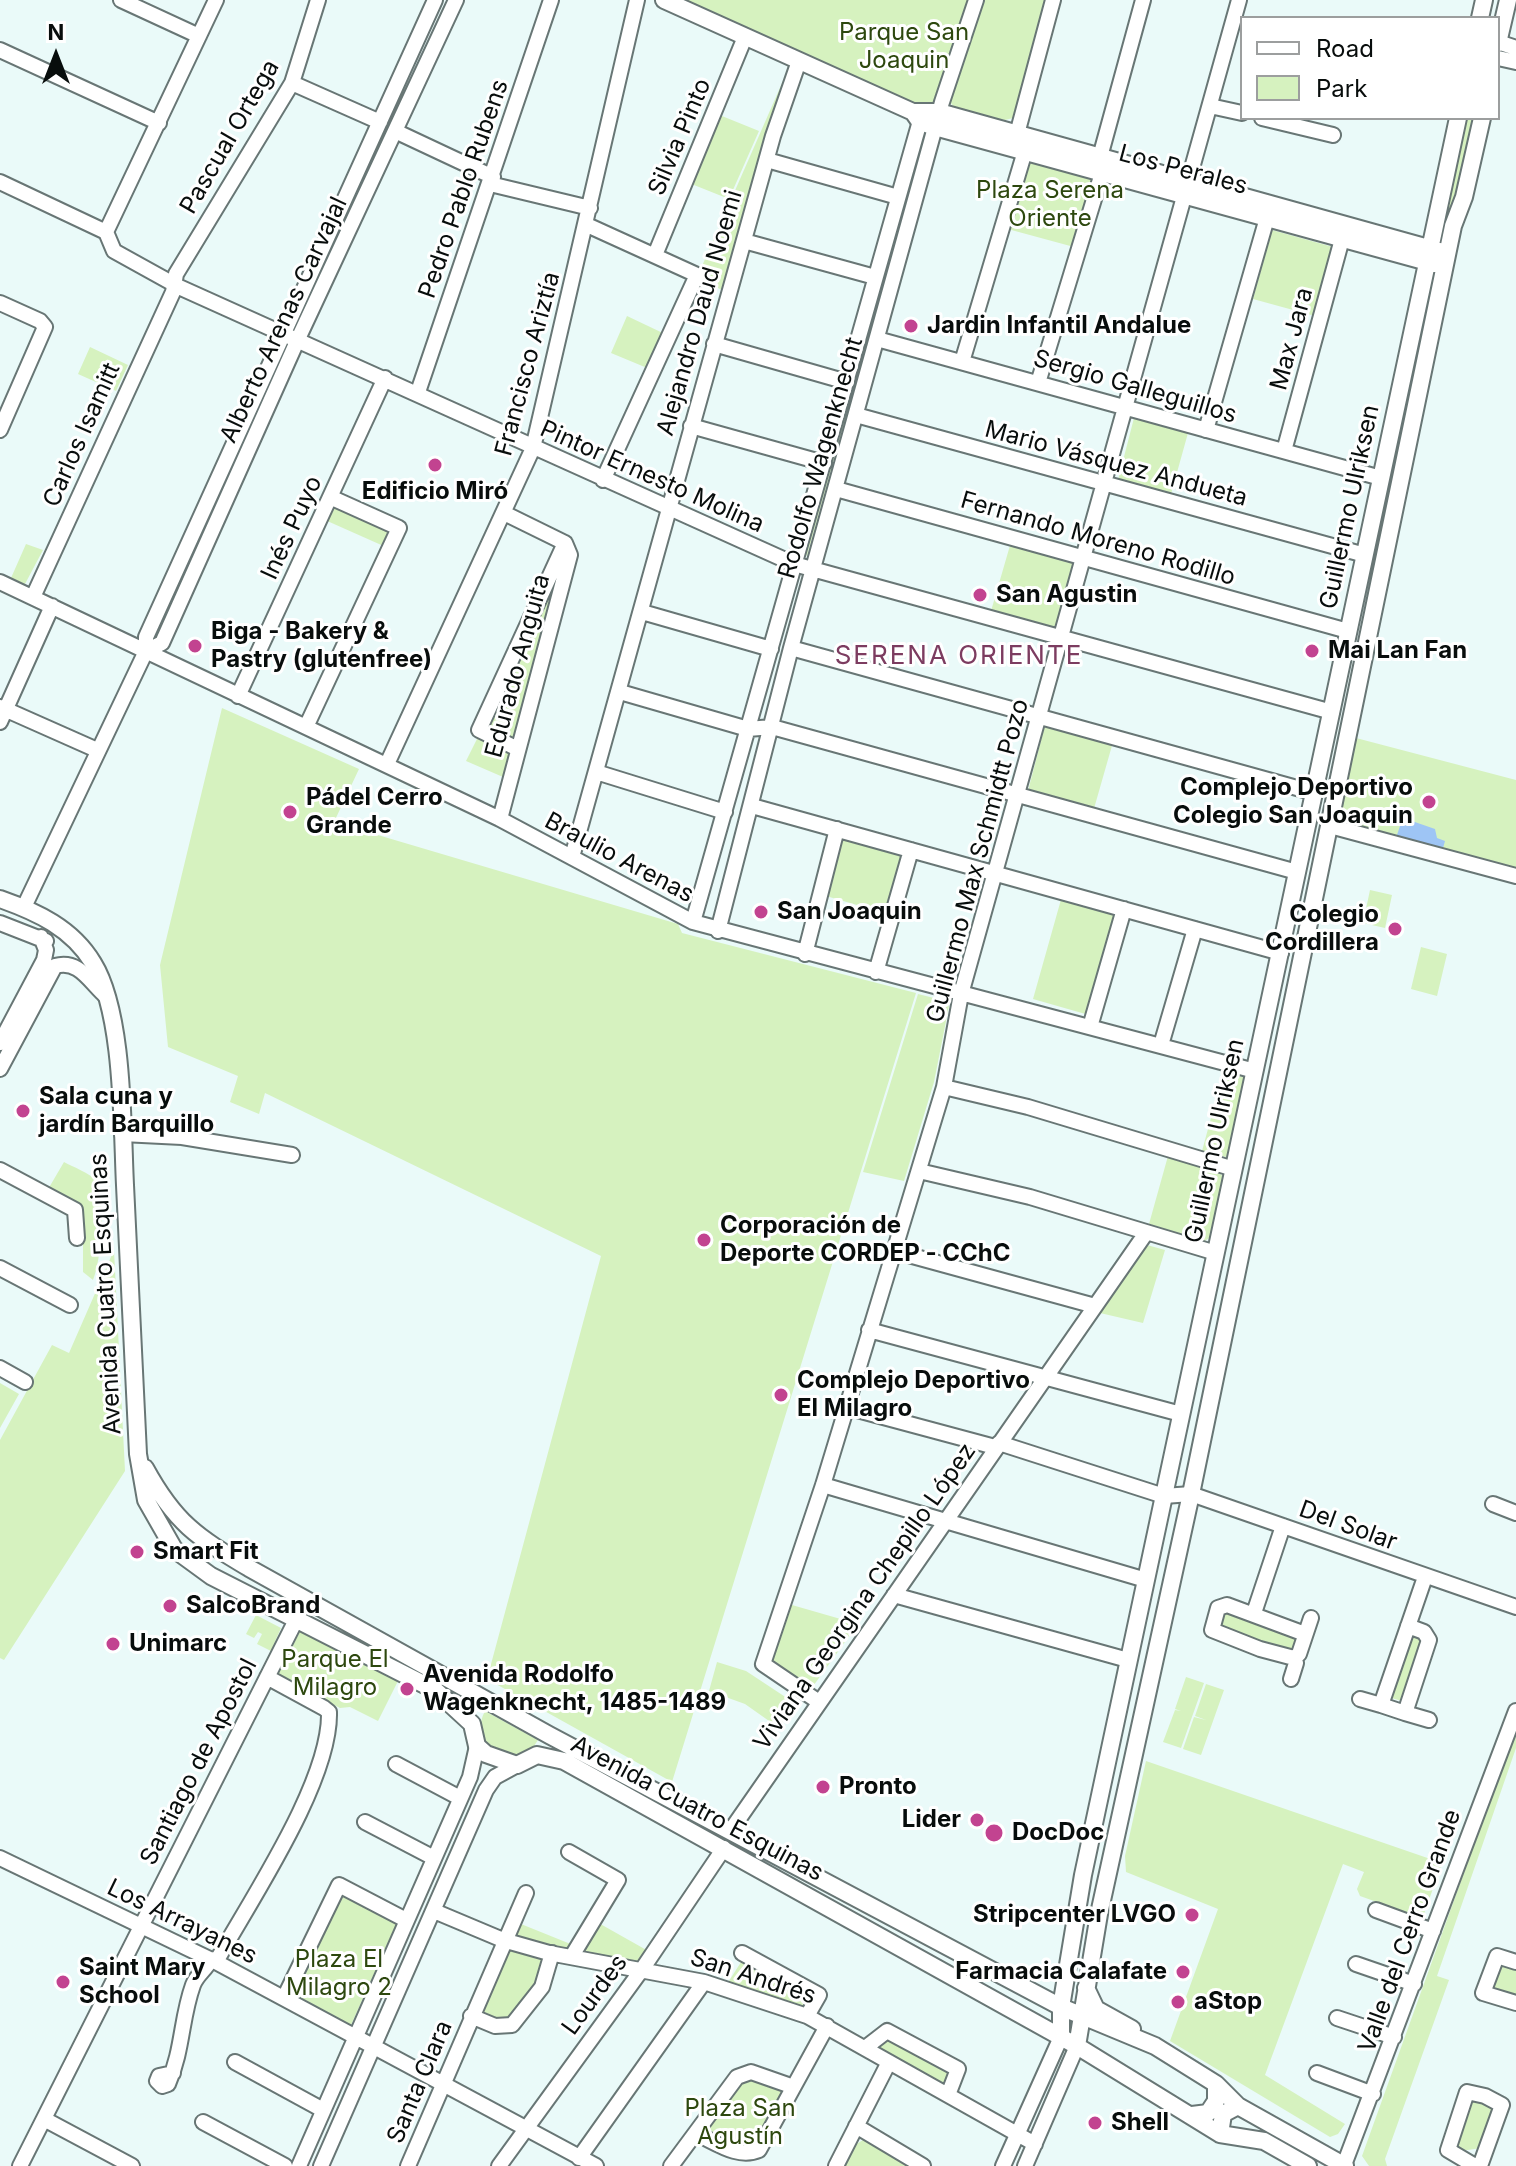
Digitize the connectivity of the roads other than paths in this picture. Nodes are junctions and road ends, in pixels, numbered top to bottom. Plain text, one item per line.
1 (121, 0) edge
2 (216, 0) edge
3 (318, 0) edge
4 (435, 0) edge
5 (456, 0) edge
6 (551, 0) edge
7 (637, 0) edge
8 (664, 0) edge
9 (976, 0) edge
10 (1053, 0) edge
11 (1143, 0) edge
12 (1239, 0) edge
13 (1508, 0) edge
14 (1238, 23) edge
15 (1500, 34) edge
16 (199, 36) junction
17 (745, 37) junction
18 (0, 50) edge
19 (799, 61) junction
20 (292, 83) junction
21 (1210, 106) junction
22 (1240, 113) edge
23 (926, 117) junction
24 (1270, 120) edge
25 (1458, 120) edge
26 (1481, 120) edge
27 (380, 122) junction
28 (159, 123) junction
29 (395, 131) junction
30 (1017, 134) junction
31 (1333, 135) dead end
32 (1025, 151) junction
33 (767, 160) junction
34 (1101, 165) junction
35 (492, 181) junction
36 (0, 182) edge
37 (1186, 188) junction
38 (898, 197) junction
39 (590, 208) junction
40 (1267, 218) junction
41 (587, 225) junction
42 (106, 232) junction
43 (1342, 239) junction
44 (744, 241) junction
45 (655, 255) junction
46 (1428, 255) junction
47 (1446, 260) junction
48 (875, 277) junction
49 (173, 288) junction
50 (0, 303) edge
51 (290, 336) junction
52 (877, 339) junction
53 (714, 344) junction
54 (962, 362) junction
55 (385, 378) junction
56 (847, 382) junction
57 (1038, 383) junction
58 (418, 392) junction
59 (1124, 407) junction
60 (856, 415) junction
61 (691, 426) junction
62 (0, 430) edge
63 (1206, 430) junction
64 (533, 448) junction
65 (1284, 451) junction
66 (824, 463) junction
67 (1381, 478) junction
68 (603, 480) junction
69 (1104, 484) junction
70 (836, 489) junction
71 (330, 497) junction
72 (668, 509) junction
73 (506, 514) junction
74 (565, 543) junction
75 (1365, 555) junction
76 (1083, 559) junction
77 (794, 564) junction
78 (813, 571) junction
79 (0, 582) edge
80 (33, 597) junction
81 (52, 606) junction
82 (642, 612) junction
83 (1348, 631) junction
84 (1061, 638) junction
85 (791, 648) junction
86 (771, 649) junction
87 (146, 651) junction
88 (620, 692) junction
89 (238, 696) junction
90 (1332, 712) junction
91 (2, 713) edge
92 (1039, 717) junction
93 (306, 727) junction
94 (772, 727) junction
95 (748, 729) junction
96 (518, 749) junction
97 (97, 750) junction
98 (387, 764) junction
99 (596, 772) junction
100 (1315, 793) junction
101 (1018, 796) junction
102 (752, 806) junction
103 (725, 812) junction
104 (500, 819) junction
105 (1330, 826) junction
106 (837, 829) junction
107 (911, 850) junction
108 (572, 857) junction
109 (997, 872) junction
110 (1297, 872) junction
111 (1516, 876) edge
112 (0, 899) edge
113 (24, 907) junction
114 (1124, 909) junction
115 (693, 922) junction
116 (0, 923) edge
117 (1195, 929) junction
118 (718, 931) junction
119 (41, 937) junction
120 (1281, 953) junction
121 (805, 954) junction
122 (55, 966) junction
123 (876, 972) junction
124 (961, 994) junction
125 (107, 997) junction
126 (1090, 1027) junction
127 (0, 1043) edge
128 (1161, 1045) junction
129 (0, 1069) edge
130 (1255, 1071) junction
131 (944, 1087) junction
132 (122, 1134) junction
133 (292, 1155) dead end
134 (1234, 1169) junction
135 (0, 1170) edge
136 (919, 1171) junction
137 (1146, 1233) junction
138 (77, 1238) dead end
139 (894, 1251) junction
140 (1216, 1253) junction
141 (0, 1268) edge
142 (70, 1305) dead end
143 (1095, 1306) junction
144 (869, 1330) junction
145 (0, 1368) edge
146 (1047, 1376) junction
147 (25, 1382) dead end
148 (846, 1407) junction
149 (1181, 1414) junction
150 (997, 1445) junction
151 (138, 1454) junction
152 (823, 1485) junction
153 (1191, 1494) junction
154 (1164, 1496) junction
155 (1493, 1504) dead end
156 (1516, 1513) edge
157 (946, 1519) junction
158 (1283, 1526) junction
159 (1425, 1577) junction
160 (1146, 1580) junction
161 (894, 1595) junction
162 (1516, 1607) edge
163 (1254, 1613) junction
164 (297, 1618) junction
165 (1311, 1618) dead end
166 (1408, 1626) junction
167 (1305, 1634) junction
168 (1294, 1658) junction
169 (1128, 1660) junction
170 (267, 1677) junction
171 (1291, 1679) dead end
172 (485, 1699) junction
173 (1360, 1699) dead end
174 (819, 1702) junction
175 (1381, 1705) junction
176 (1516, 1711) edge
177 (1405, 1713) junction
178 (1429, 1720) dead end
179 (472, 1724) junction
180 (549, 1735) junction
181 (477, 1746) junction
182 (537, 1755) junction
183 (396, 1764) dead end
184 (517, 1765) junction
185 (1102, 1784) junction
186 (1127, 1790) junction
187 (460, 1798) junction
188 (365, 1822) dead end
189 (731, 1830) junction
190 (724, 1848) junction
191 (569, 1852) dead end
192 (0, 1858) edge
193 (434, 1858) junction
194 (526, 1893) dead end
195 (1376, 1910) dead end
196 (434, 1911) junction
197 (406, 1920) junction
198 (140, 1926) junction
199 (1433, 1931) junction
200 (503, 1940) junction
201 (552, 1953) junction
202 (742, 1953) dead end
203 (572, 1956) junction
204 (1516, 1962) edge
205 (210, 1964) junction
206 (1356, 1964) dead end
207 (643, 1968) junction
208 (704, 1982) junction
209 (1414, 1984) junction
210 (1086, 1988) junction
211 (284, 1998) junction
212 (1516, 2003) edge
213 (1061, 2007) junction
214 (471, 2016) junction
215 (807, 2016) junction
216 (1081, 2017) junction
217 (1337, 2018) dead end
218 (827, 2026) junction
219 (355, 2036) junction
220 (1061, 2037) junction
221 (1394, 2037) junction
222 (372, 2046) junction
223 (1077, 2046) junction
224 (1155, 2046) junction
225 (865, 2048) junction
226 (235, 2062) dead end
227 (889, 2062) junction
228 (173, 2073) dead end
229 (1317, 2073) dead end
230 (442, 2083) junction
231 (1216, 2084) junction
232 (791, 2086) junction
233 (1373, 2094) junction
234 (948, 2095) junction
235 (1238, 2106) junction
236 (323, 2110) junction
237 (1192, 2115) junction
238 (44, 2119) junction
239 (203, 2122) dead end
240 (856, 2126) junction
241 (525, 2127) junction
242 (697, 2134) junction
243 (1017, 2134) junction
244 (1220, 2134) junction
245 (1035, 2144) junction
246 (573, 2154) junction
247 (110, 2161) edge
248 (20, 2166) edge
249 (132, 2166) edge
250 (285, 2166) edge
251 (299, 2166) edge
252 (321, 2166) edge
253 (408, 2166) edge
254 (499, 2166) edge
255 (560, 2166) edge
256 (596, 2166) edge
257 (671, 2166) edge
258 (836, 2166) edge
259 (923, 2166) edge
260 (1003, 2166) edge
261 (1025, 2166) edge
262 (1308, 2166) edge
263 (1345, 2166) edge
264 (1478, 2166) edge

1 - 16 street
2 - 16 street
3 - 20 street, Pascual Ortega
4 - 27 street, Alberto Arenas Carvajal
5 - 29 street, Alberto Arenas Carvajal
6 - 35 street, Pedro Pablo Rubens
7 - 39 street, Francisco Ariztía
8 - 17 main road, Los Perales
9 - 23 street, Rodolfo Wagenknecht
10 - 30 street
11 - 34 street
12 - 14 street, Guillermo Max Schmidtt Pozo
13 - 15 main road
14 - 21 street, Guillermo Max Schmidtt Pozo
16 - 28 street
17 - 19 main road, Los Perales
17 - 45 street, Silvia Pinto
18 - 28 street
19 - 23 main road, Los Perales
19 - 33 street, Alejandro Daud Noemi
20 - 27 street
20 - 49 street, Pascual Ortega
21 - 22 street
21 - 37 street, Guillermo Max Schmidtt Pozo
23 - 30 main road, Los Perales
23 - 32 main road, Los Perales
23 - 38 street, Rodolfo Wagenknecht
23 - 52 street, Rodolfo Wagenknecht
24 - 31 street
25 - 46 main road, Guillermo Ulriksen
26 - 47 main road, Guillermo Ulriksen
27 - 51 street, Alberto Arenas Carvajal
28 - 42 street
29 - 35 street
29 - 51 street, Alberto Arenas Carvajal
30 - 34 main road, Los Perales
32 - 34 main road, Los Perales
32 - 54 street
33 - 38 street
33 - 44 street, Alejandro Daud Noemi
34 - 37 main road, Los Perales
34 - 57 street
35 - 39 street
35 - 58 street, Pedro Pablo Rubens
36 - 42 street, Pintor Ernesto Molina
37 - 40 main road, Los Perales
37 - 46 main road, Los Perales
37 - 59 street, Guillermo Max Schmidtt Pozo
38 - 48 street, Rodolfo Wagenknecht
39 - 41 street, Francisco Ariztía
40 - 43 main road, Los Perales
40 - 63 street
41 - 45 street
41 - 64 street, Francisco Ariztía
42 - 49 street, Pintor Ernesto Molina
43 - 46 main road, Los Perales
43 - 65 street, Max Jara
44 - 48 street
44 - 53 street, Alejandro Daud Noemi
45 - 68 street
46 - 47 main road, Los Perales
46 - 67 main road, Guillermo Ulriksen
47 - 105 main road, Guillermo Ulriksen
48 - 56 street, Rodolfo Wagenknecht
49 - 51 street, Pintor Ernesto Molina
49 - 80 street, Carlos Isamitt
50 - 62 street
51 - 55 street, Pintor Ernesto Molina
51 - 87 street, Alberto Arenas Carvajal
52 - 54 street, Sergio Galleguillos
52 - 60 street, Rodolfo Wagenknecht
53 - 56 street
53 - 61 street, Alejandro Daud Noemi
54 - 57 street, Sergio Galleguillos
55 - 58 street, Pintor Ernesto Molina
55 - 71 street, Inés Puyo
56 - 66 street, Rodolfo Wagenknecht
57 - 59 street, Sergio Galleguillos
58 - 64 street, Pintor Ernesto Molina
59 - 63 street, Sergio Galleguillos
59 - 69 street, Guillermo Max Schmidtt Pozo
60 - 69 street, Mario Vásquez Andueta
60 - 70 street, Rodolfo Wagenknecht
61 - 66 street
61 - 72 street, Alejandro Daud Noemi
63 - 65 street, Sergio Galleguillos
64 - 68 street, Pintor Ernesto Molina
64 - 73 street, Francisco Ariztía
65 - 67 street, Sergio Galleguillos
66 - 77 street, Rodolfo Wagenknecht
67 - 75 main road, Guillermo Ulriksen
68 - 72 street, Pintor Ernesto Molina
69 - 75 street, Mario Vásquez Andueta
69 - 76 street, Guillermo Max Schmidtt Pozo
70 - 76 street, Fernando Moreno Rodillo
70 - 78 street, Rodolfo Wagenknecht
71 - 89 street, Inés Puyo
71 - 93 street
72 - 77 street, Pintor Ernesto Molina
72 - 82 street, Alejandro Daud Noemi
73 - 74 street
73 - 98 street, Francisco Ariztía
74 - 96 street, Edurado Anguita
74 - 96 street
75 - 83 main road, Guillermo Ulriksen
76 - 83 street, Fernando Moreno Rodillo
76 - 84 street, Guillermo Max Schmidtt Pozo
77 - 78 street, Pintor Ernesto Molina
77 - 86 street, Rodolfo Wagenknecht
78 - 84 street, Pintor Ernesto Molina
78 - 85 street, Rodolfo Wagenknecht
79 - 80 street, Braulio Arenas
80 - 81 street, Braulio Arenas
81 - 87 street, Braulio Arenas
81 - 91 street
82 - 86 street
82 - 88 street, Alejandro Daud Noemi
83 - 90 main road, Guillermo Ulriksen
84 - 90 street, Pintor Ernesto Molina
84 - 92 street, Guillermo Max Schmidtt Pozo
85 - 92 street
85 - 94 street, Rodolfo Wagenknecht
86 - 95 street, Rodolfo Wagenknecht
87 - 89 street, Braulio Arenas
87 - 97 street, Alberto Arenas Carvajal
88 - 95 street
88 - 99 street, Alejandro Daud Noemi
89 - 93 street, Braulio Arenas
90 - 100 main road, Guillermo Ulriksen
91 - 97 street
92 - 100 street
92 - 101 street, Guillermo Max Schmidtt Pozo
93 - 98 street, Braulio Arenas
94 - 95 street
94 - 101 street
94 - 102 street, Rodolfo Wagenknecht
95 - 103 street, Rodolfo Wagenknecht
96 - 104 street, Edurado Anguita
97 - 113 street, Alberto Arenas Carvajal
98 - 104 street, Braulio Arenas
99 - 103 street
99 - 108 street, Alejandro Daud Noemi
100 - 110 main road, Guillermo Ulriksen
101 - 109 street, Guillermo Max Schmidtt Pozo
101 - 110 street
102 - 106 street
102 - 118 street, Rodolfo Wagenknecht
103 - 115 street, Rodolfo Wagenknecht
104 - 108 street, Braulio Arenas
105 - 111 street
105 - 153 main road, Guillermo Ulriksen
106 - 107 street
106 - 121 street
107 - 109 street
107 - 123 street
108 - 115 street, Braulio Arenas
109 - 114 street
109 - 124 street, Guillermo Max Schmidtt Pozo
110 - 120 main road, Guillermo Ulriksen
112 - 113 main road, Avenida Cuatro Esquinas
113 - 125 main road, Avenida Cuatro Esquinas
114 - 117 street
114 - 126 street
115 - 118 street, Braulio Arenas
116 - 119 street
117 - 120 street
117 - 128 street
118 - 121 street, Braulio Arenas
119 - 122 street
119 - 127 street
120 - 130 main road, Guillermo Ulriksen
121 - 123 street, Braulio Arenas
122 - 125 street
122 - 129 street
123 - 124 street, Braulio Arenas
124 - 126 street, Braulio Arenas
124 - 131 street, Guillermo Max Schmidtt Pozo
125 - 132 main road, Avenida Cuatro Esquinas
126 - 128 street, Braulio Arenas
128 - 130 street, Braulio Arenas
130 - 134 main road, Guillermo Ulriksen
131 - 134 street
131 - 136 street, Guillermo Max Schmidtt Pozo
132 - 133 street
132 - 151 main road, Avenida Cuatro Esquinas
134 - 140 main road, Guillermo Ulriksen
135 - 138 street
136 - 137 street
136 - 139 street, Guillermo Max Schmidtt Pozo
137 - 140 street
137 - 143 street, Viviana Georgina Chepillo López
139 - 143 street
139 - 144 street, Guillermo Max Schmidtt Pozo
140 - 149 main road, Guillermo Ulriksen
141 - 142 street
143 - 146 street, Viviana Georgina Chepillo López
144 - 146 street
144 - 148 street, Guillermo Max Schmidtt Pozo
145 - 147 street
146 - 149 street
146 - 150 street, Viviana Georgina Chepillo López
148 - 150 street
148 - 152 street, Guillermo Max Schmidtt Pozo
149 - 154 main road, Guillermo Ulriksen
150 - 154 street
150 - 157 street, Viviana Georgina Chepillo López
151 - 164 main road, Avenida Cuatro Esquinas
151 - 172 main road, Avenida Cuatro Esquinas
152 - 157 street
152 - 174 street, Guillermo Max Schmidtt Pozo
153 - 154 street, Del Solar
153 - 158 street, Del Solar
153 - 186 main road, Guillermo Ulriksen
154 - 160 main road, Guillermo Ulriksen
155 - 156 street
157 - 160 street
157 - 161 street, Viviana Georgina Chepillo López
158 - 159 street, Del Solar
158 - 163 street
159 - 162 street, Del Solar
159 - 166 street
160 - 169 main road, Guillermo Ulriksen
161 - 169 street
161 - 174 street, Viviana Georgina Chepillo López
163 - 167 street
163 - 168 street
164 - 170 street, Santiago de Apostol
164 - 179 main road, Avenida Cuatro Esquinas
165 - 167 street
166 - 175 street
166 - 177 street
167 - 168 street
168 - 171 street
169 - 185 main road, Guillermo Ulriksen
170 - 198 street, Santiago de Apostol
170 - 205 street
172 - 179 main road
172 - 180 main road, Avenida Cuatro Esquinas
173 - 175 street
174 - 189 street, Viviana Georgina Chepillo López
175 - 177 street
176 - 199 street, Valle del Cerro Grande
177 - 178 street
179 - 181 main road
180 - 182 main road
180 - 189 main road, Avenida Cuatro Esquinas
181 - 184 main road
181 - 187 street
182 - 184 main road, Avenida Cuatro Esquinas
182 - 190 main road, Avenida Cuatro Esquinas
183 - 187 street
184 - 196 street
185 - 186 main road
185 - 213 main road, Guillermo Ulriksen
186 - 210 main road, Guillermo Ulriksen
187 - 193 street
188 - 193 street
189 - 213 main road, Avenida Cuatro Esquinas
190 - 207 street, Lourdes
190 - 220 main road, Avenida Cuatro Esquinas
191 - 203 street
192 - 198 street, Los Arrayanes
193 - 197 street
194 - 200 street, Santa Clara
195 - 199 street
196 - 200 street, San Andrés
196 - 222 street
197 - 211 street
197 - 219 street
198 - 205 street, Los Arrayanes
198 - 238 street, Santiago de Apostol
199 - 209 street, Valle del Cerro Grande
200 - 201 street, San Andrés
200 - 214 street, Santa Clara
201 - 203 street, San Andrés
201 - 214 street, Santa Clara
202 - 215 street
203 - 207 street, San Andrés
204 - 212 street
205 - 211 street, Los Arrayanes
205 - 228 street
206 - 209 street
207 - 208 street, San Andrés
207 - 241 street, Lourdes
208 - 215 street, San Andrés
208 - 246 street
209 - 221 street, Valle del Cerro Grande
210 - 216 main road, Guillermo Ulriksen
210 - 224 main road
211 - 219 street, Los Arrayanes
213 - 216 main road, Avenida Cuatro Esquinas
213 - 220 main road, Guillermo Ulriksen
214 - 230 street, Santa Clara
215 - 218 street, San Andrés
216 - 223 main road, Guillermo Ulriksen
216 - 224 main road, Avenida Cuatro Esquinas
217 - 221 street
218 - 225 street, San Andrés
218 - 232 street
219 - 222 street, Los Arrayanes
219 - 236 street
220 - 223 main road, Avenida Cuatro Esquinas
220 - 243 street, Guillermo Ulriksen
221 - 233 street, Valle del Cerro Grande
222 - 230 street, Los Arrayanes
222 - 252 street
223 - 237 main road, Avenida Cuatro Esquinas
223 - 245 street, Guillermo Ulriksen
224 - 231 main road, Avenida Cuatro Esquinas
225 - 227 street, San Andrés
225 - 234 street
226 - 236 street
227 - 234 street, San Andrés
227 - 240 street
229 - 233 street
230 - 241 street, Los Arrayanes
230 - 253 street, Santa Clara
231 - 235 main road, Avenida Cuatro Esquinas
231 - 237 main road
232 - 242 street
232 - 242 street
233 - 263 street, Valle del Cerro Grande
234 - 243 street, San Andrés
235 - 244 main road
235 - 263 main road, Avenida Cuatro Esquinas
236 - 251 street
237 - 244 main road, Avenida Cuatro Esquinas
238 - 247 street
238 - 248 street, Santiago de Apostol
239 - 250 street
240 - 258 street
240 - 259 street
241 - 246 street, Los Arrayanes
241 - 254 street, Lourdes
242 - 257 street
243 - 245 street, San Andrés
243 - 260 street, Guillermo Ulriksen
244 - 262 main road, Avenida Cuatro Esquinas
245 - 261 street, Guillermo Ulriksen
246 - 255 street
246 - 256 street, Los Arrayanes
247 - 249 street
264 - 264 street

